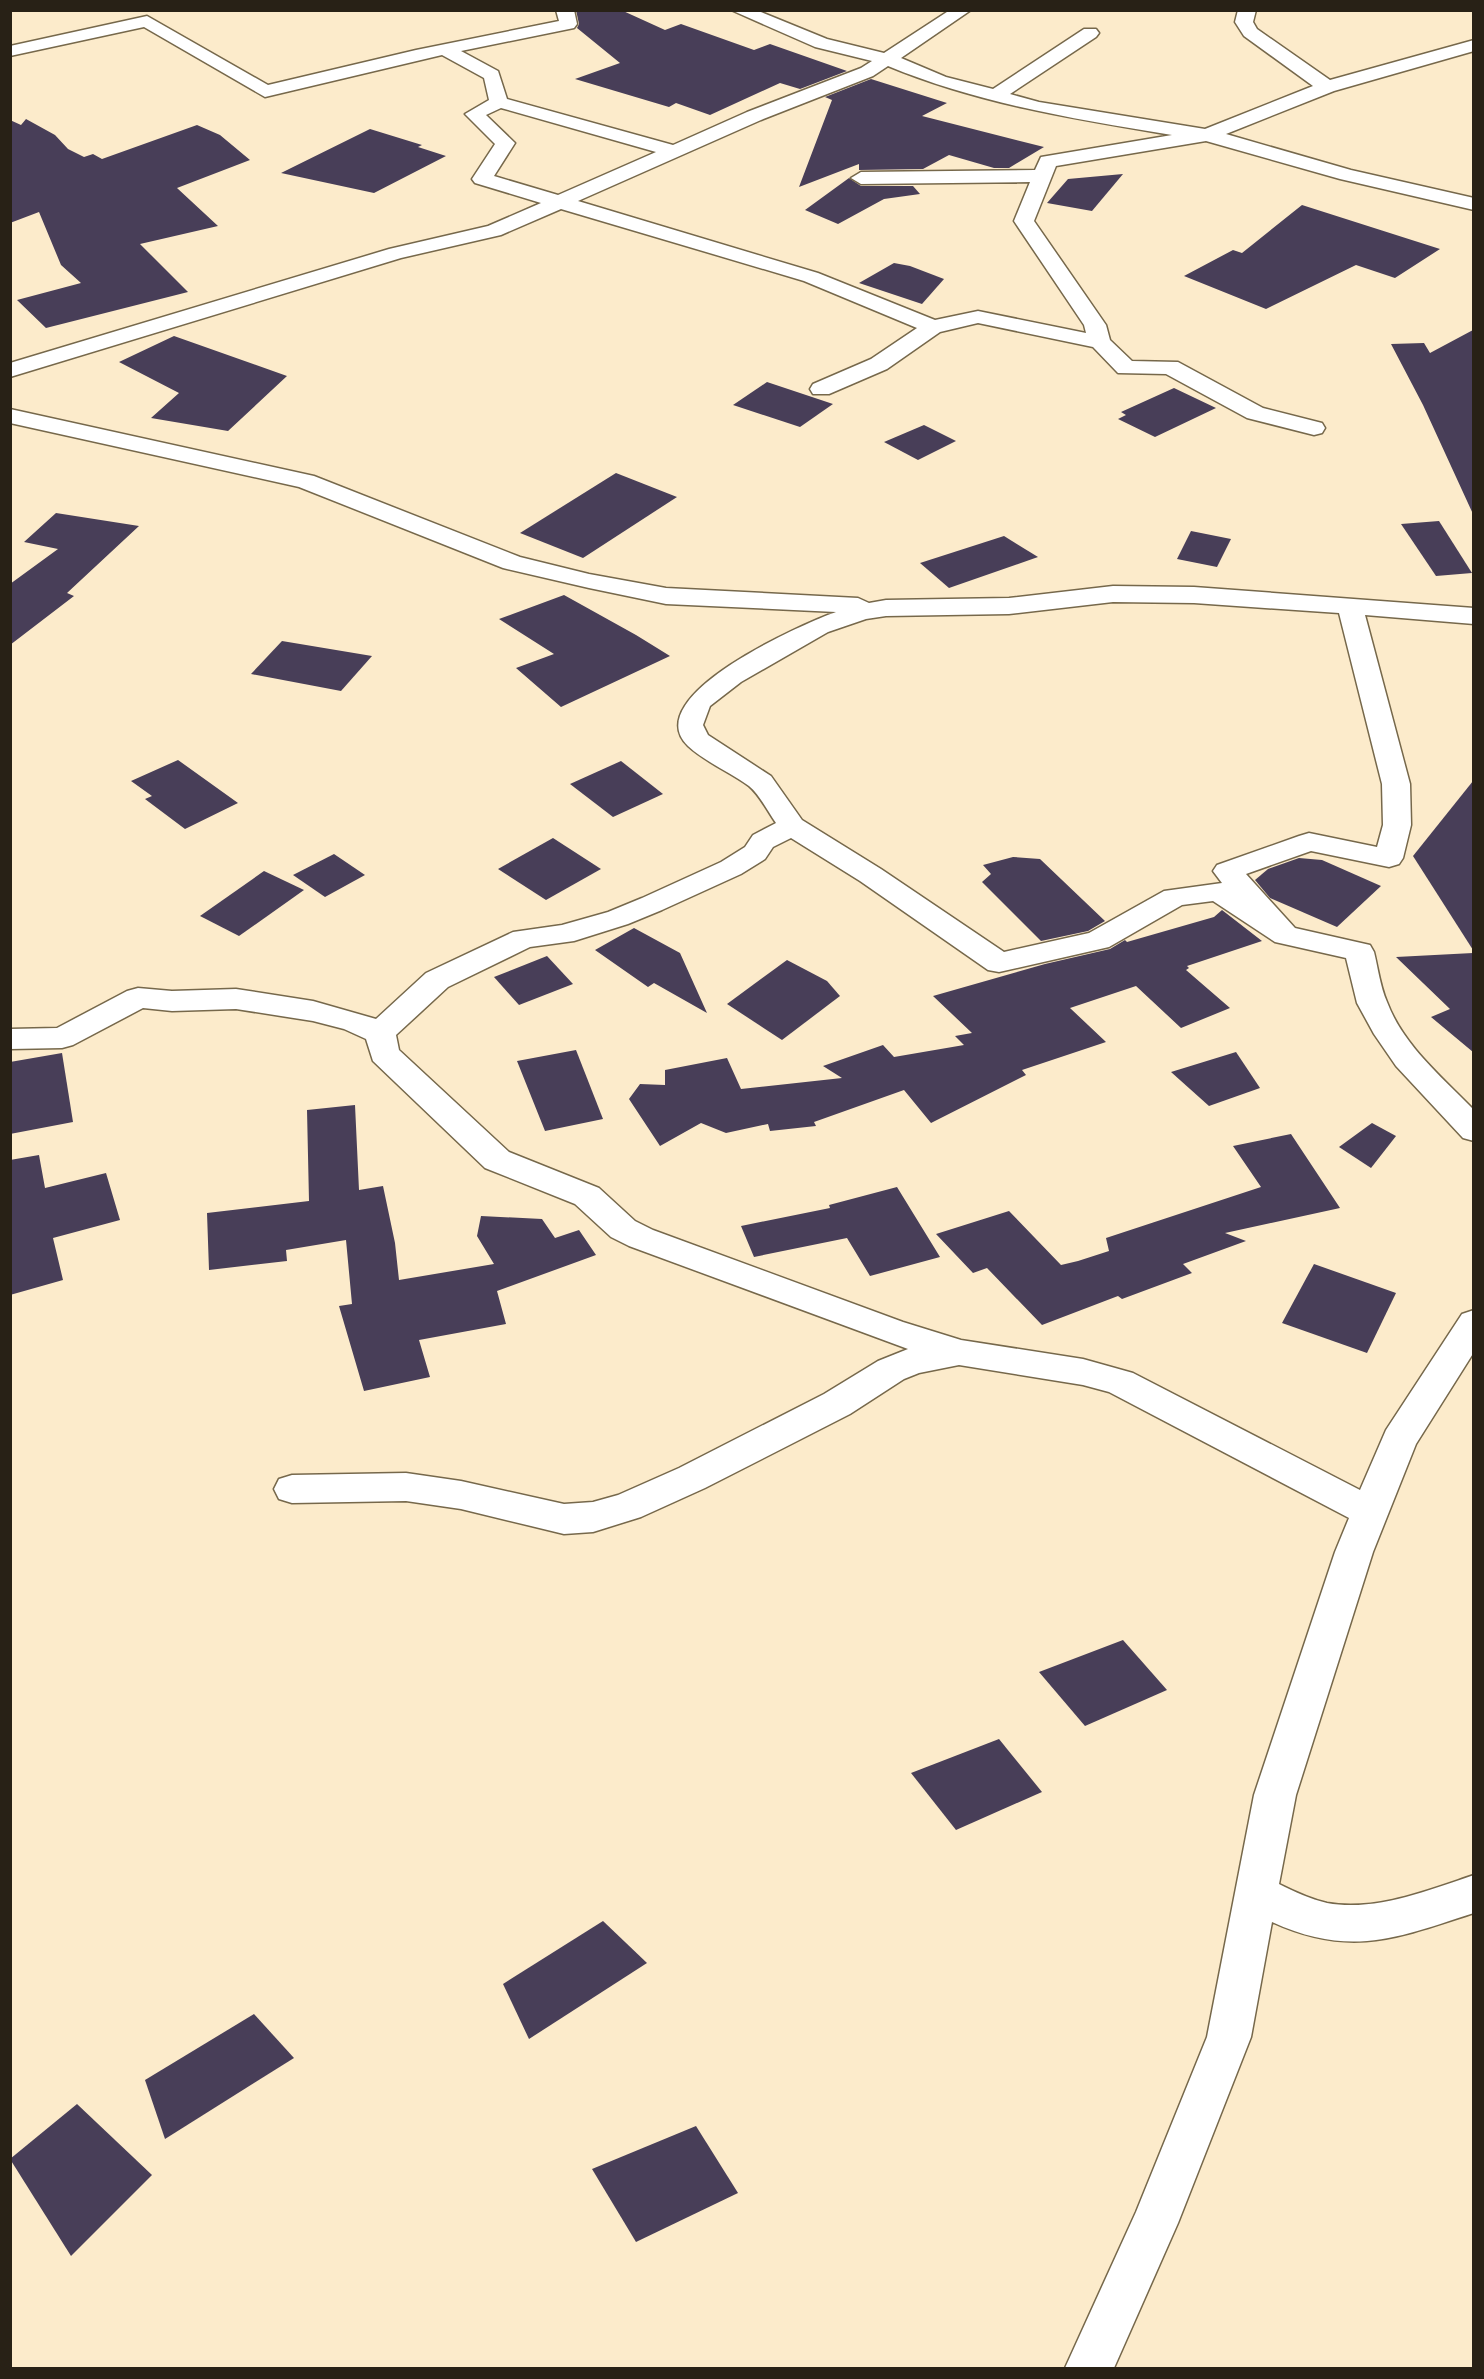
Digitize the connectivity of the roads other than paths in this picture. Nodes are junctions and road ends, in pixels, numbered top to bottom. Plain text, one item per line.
1 (565, 10) edge
2 (739, 10) edge
3 (963, 10) edge
4 (1247, 10) edge
5 (1090, 33) dead end
6 (1473, 45) edge
7 (444, 49) junction
8 (10, 51) edge
9 (887, 59) junction
10 (1327, 87) junction
11 (995, 96) junction
12 (499, 102) junction
13 (542, 114) junction
14 (1208, 135) junction
15 (505, 143) junction
16 (674, 151) junction
17 (1042, 176) junction
18 (861, 178) dead end
19 (560, 204) junction
20 (1473, 204) edge
21 (933, 327) junction
22 (1100, 342) junction
23 (10, 370) edge
24 (821, 389) dead end
25 (10, 416) edge
26 (1314, 428) dead end
27 (1350, 606) junction
28 (906, 607) junction
29 (1473, 616) edge
30 (792, 826) junction
31 (1285, 935) junction
32 (380, 1033) junction
33 (10, 1039) edge
34 (1473, 1130) edge
35 (1473, 1323) edge
36 (961, 1353) junction
37 (292, 1489) dead end
38 (1370, 1512) junction
39 (1256, 1894) junction
40 (1473, 1894) edge
41 (1089, 2368) edge

1 - 7 street
2 - 9 street
3 - 9 street
4 - 10 street
5 - 11 street
6 - 10 street
7 - 8 street
7 - 12 street
9 - 11 street
9 - 16 street
10 - 14 street
11 - 14 street
12 - 13 street
12 - 15 street
13 - 15 street
13 - 16 street
14 - 17 street
14 - 20 street
15 - 19 street
16 - 19 street
17 - 18 street
17 - 22 street
19 - 21 street
19 - 23 street
21 - 22 street
21 - 24 street
22 - 26 street
25 - 28 street
27 - 28 street
27 - 29 street
27 - 31 street
28 - 30 street
30 - 31 street
30 - 32 street
31 - 34 street
32 - 33 street
32 - 36 street
35 - 38 street
36 - 37 street
36 - 38 street
38 - 39 street
39 - 40 street
39 - 41 street

